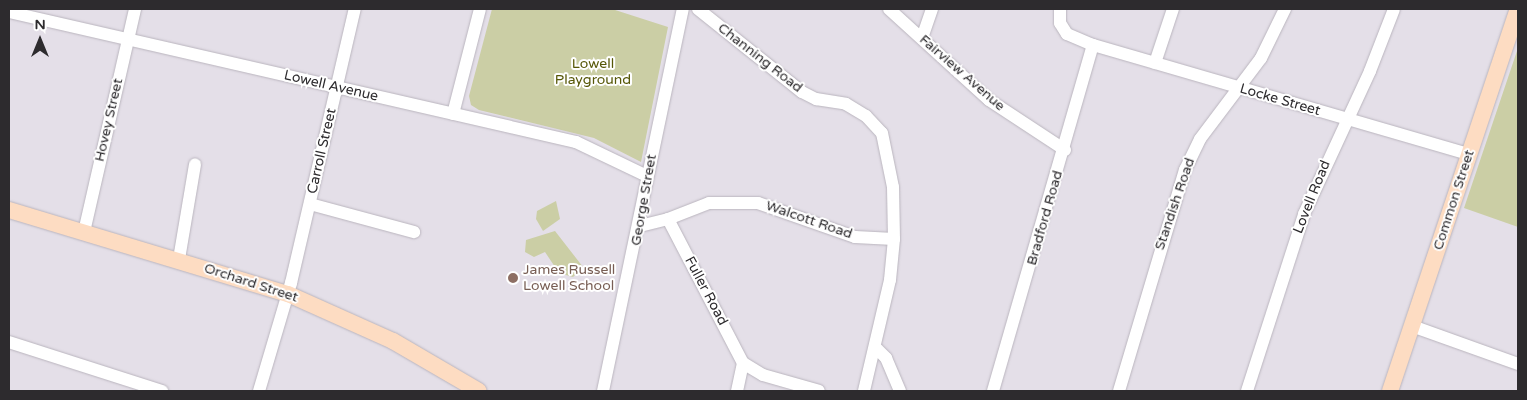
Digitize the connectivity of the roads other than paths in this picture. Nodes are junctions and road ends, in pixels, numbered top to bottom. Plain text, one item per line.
1 (135, 9) edge
2 (355, 9) edge
3 (480, 9) edge
4 (684, 9) edge
5 (698, 9) edge
6 (888, 9) edge
7 (932, 9) edge
8 (1060, 9) edge
9 (1173, 9) edge
10 (1285, 9) edge
11 (1394, 9) edge
12 (1518, 9) edge
13 (9, 12) edge
14 (922, 38) junction
15 (127, 39) junction
16 (1092, 45) junction
17 (1155, 63) junction
18 (337, 87) junction
19 (1240, 88) junction
20 (458, 115) junction
21 (1348, 119) junction
22 (1064, 150) junction
23 (1468, 154) junction
24 (195, 164) dead end
25 (647, 176) junction
26 (310, 204) junction
27 (9, 210) edge
28 (668, 219) junction
29 (640, 226) junction
30 (84, 232) junction
31 (414, 232) dead end
32 (894, 239) junction
33 (179, 259) junction
34 (288, 294) junction
35 (1412, 326) junction
36 (9, 342) edge
37 (875, 347) junction
38 (742, 363) junction
39 (1518, 364) edge
40 (162, 391) edge
41 (259, 391) edge
42 (479, 391) edge
43 (603, 391) edge
44 (737, 391) edge
45 (819, 391) edge
46 (864, 391) edge
47 (900, 391) edge
48 (993, 391) edge
49 (1119, 391) edge
50 (1247, 391) edge
51 (1390, 391) edge

1 - 15 street, Hovey Street
2 - 18 street, Carroll Street
3 - 20 street
4 - 25 street, George Street
5 - 32 street, Channing Road
6 - 14 street, Fairview Avenue
7 - 14 street
8 - 16 street, Locke Street
9 - 17 street
10 - 19 street, Standish Road
11 - 21 street, Lovell Road
12 - 23 main road, Common Street
13 - 15 street, Lowell Avenue
14 - 22 street, Fairview Avenue
15 - 18 street, Lowell Avenue
15 - 30 street, Hovey Street
16 - 17 street, Locke Street
16 - 22 street, Bradford Road
17 - 19 street, Locke Street
18 - 20 street, Lowell Avenue
18 - 26 street, Carroll Street
19 - 21 street, Locke Street
19 - 49 street, Standish Road
20 - 25 street, Lowell Avenue
21 - 23 street, Locke Street
21 - 50 street, Lovell Road
22 - 48 street, Bradford Road
23 - 35 main road, Common Street
24 - 33 street
25 - 29 street, George Street
26 - 31 street
26 - 34 street, Carroll Street
27 - 30 main road, Orchard Street
28 - 29 street
28 - 32 street, Walcott Road
28 - 38 street, Fuller Road
29 - 43 street, George Street
30 - 33 main road, Orchard Street
32 - 37 street, Channing Road
33 - 34 main road, Orchard Street
34 - 41 street, Carroll Street
34 - 42 main road, Orchard Street
35 - 39 street
35 - 51 main road, Common Street
36 - 40 street
37 - 46 street, Channing Road
37 - 47 street
38 - 44 street
38 - 45 street

